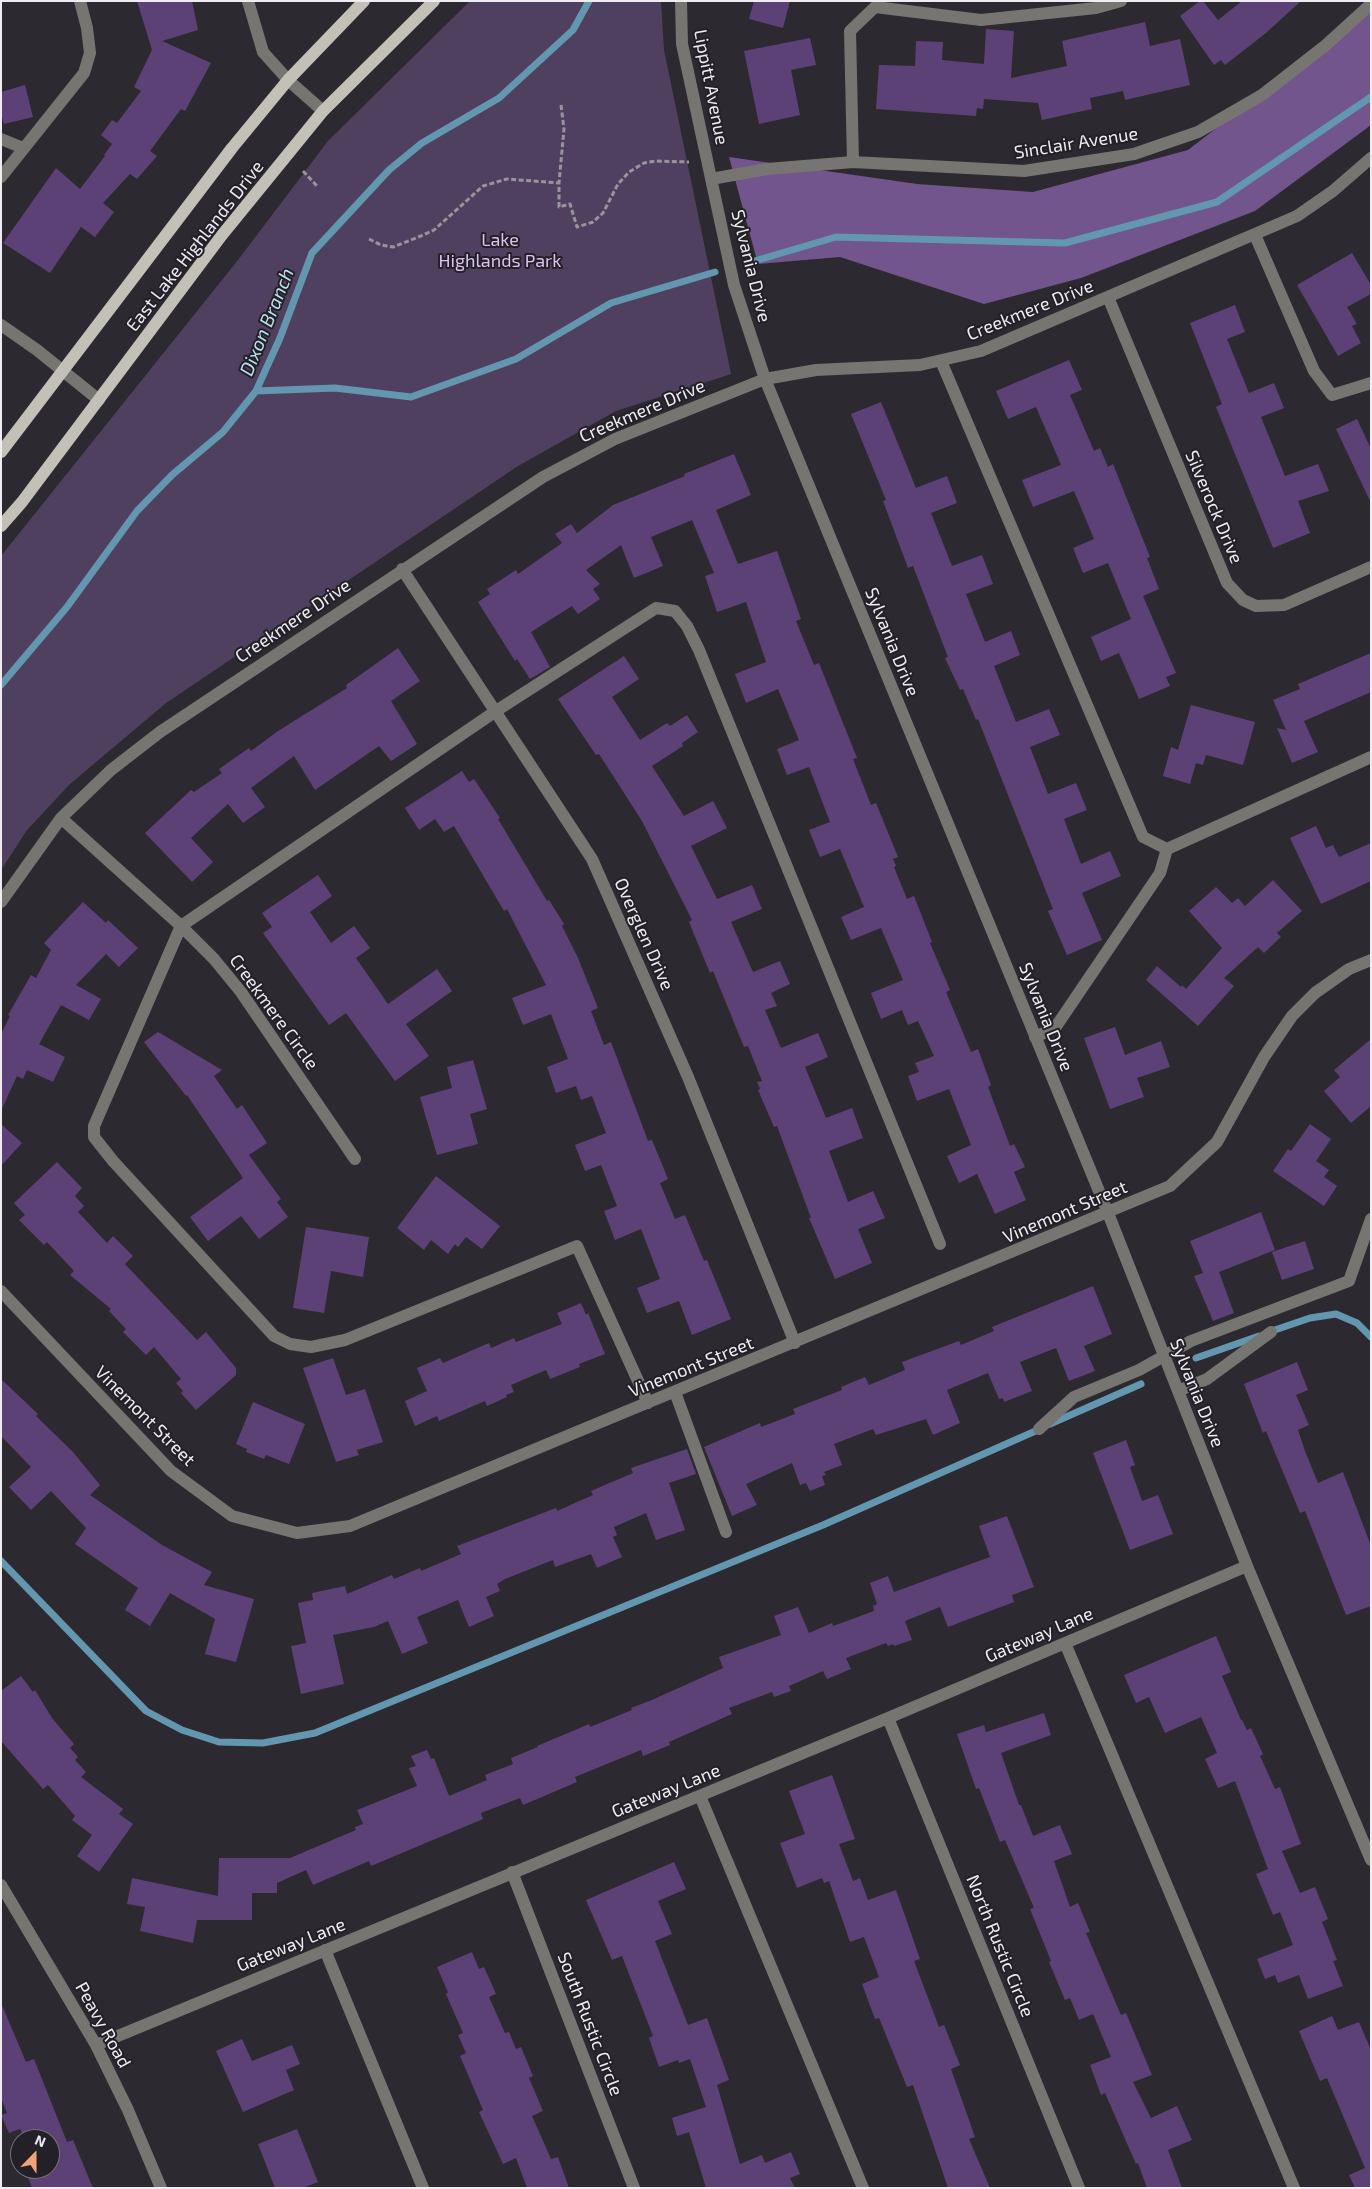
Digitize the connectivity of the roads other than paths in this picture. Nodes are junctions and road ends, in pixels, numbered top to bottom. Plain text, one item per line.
1 (80, 1) edge
2 (248, 1) edge
3 (364, 1) edge
4 (434, 1) edge
5 (681, 1) edge
6 (1121, 1) edge
7 (1371, 4) edge
8 (288, 80) junction
9 (322, 111) junction
10 (1, 139) edge
11 (23, 148) junction
12 (1371, 158) edge
13 (853, 162) junction
14 (1, 177) edge
15 (712, 179) junction
16 (1254, 235) junction
17 (1108, 298) junction
18 (1, 326) edge
19 (942, 361) junction
20 (63, 370) junction
21 (765, 379) junction
22 (1371, 383) edge
23 (99, 400) junction
24 (1, 452) edge
25 (1, 526) edge
26 (1371, 567) edge
27 (402, 570) junction
28 (496, 711) junction
29 (1371, 757) edge
30 (61, 818) junction
31 (1167, 849) junction
32 (1, 902) edge
33 (181, 926) junction
34 (1371, 960) edge
35 (1036, 1037) junction
36 (355, 1159) dead end
37 (1108, 1213) junction
38 (1371, 1219) edge
39 (940, 1244) dead end
40 (1, 1291) edge
41 (1271, 1332) dead end
42 (795, 1343) junction
43 (1164, 1356) junction
44 (1178, 1391) junction
45 (675, 1392) junction
46 (648, 1404) junction
47 (1039, 1429) dead end
48 (726, 1532) dead end
49 (1247, 1566) junction
50 (1065, 1643) junction
51 (888, 1718) junction
52 (700, 1796) junction
53 (1371, 1860) edge
54 (512, 1872) junction
55 (1, 1885) edge
56 (325, 1950) junction
57 (96, 2045) junction
58 (161, 2188) edge
59 (423, 2188) edge
60 (634, 2188) edge
61 (863, 2188) edge
62 (1079, 2188) edge
63 (1294, 2188) edge

1 - 11 street
2 - 8 street
3 - 8 main road, East Lake Highlands Drive
4 - 9 main road, East Lake Highlands Drive
5 - 15 street, Lippitt Avenue
6 - 13 street
7 - 13 street, Sinclair Avenue
8 - 9 street
8 - 20 main road, East Lake Highlands Drive
9 - 23 main road, East Lake Highlands Drive
10 - 11 street
11 - 14 street
12 - 16 street, Creekmere Drive
13 - 15 street, Sinclair Avenue
15 - 21 street, Sylvania Drive
16 - 17 street, Creekmere Drive
16 - 22 street
17 - 19 street, Creekmere Drive
17 - 26 street, Silverock Drive
18 - 20 street
19 - 21 street, Creekmere Drive
19 - 31 street
20 - 23 street
20 - 24 main road, East Lake Highlands Drive
21 - 27 street, Creekmere Drive
21 - 35 street, Sylvania Drive
23 - 25 main road, East Lake Highlands Drive
27 - 28 street, Overglen Drive
27 - 30 street, Creekmere Drive
28 - 33 street
28 - 39 street
28 - 42 street, Overglen Drive
29 - 31 street
30 - 32 street, Creekmere Drive
30 - 33 street, Creekmere Circle
31 - 35 street
33 - 36 street, Creekmere Circle
33 - 46 street
34 - 37 street, Vinemont Street
35 - 37 street, Sylvania Drive
37 - 42 street, Vinemont Street
37 - 43 street, Sylvania Drive
38 - 43 street
40 - 46 street, Vinemont Street
41 - 44 street
42 - 45 street, Vinemont Street
43 - 44 street, Sylvania Drive
43 - 47 street
44 - 49 street, Sylvania Drive
45 - 46 street, Vinemont Street
45 - 48 street
49 - 50 street, Gateway Lane
49 - 53 street, Sylvania Drive
50 - 51 street, Gateway Lane
50 - 63 street
51 - 52 street, Gateway Lane
51 - 62 street, North Rustic Circle
52 - 54 street, Gateway Lane
52 - 61 street
54 - 56 street, Gateway Lane
54 - 60 street, South Rustic Circle
55 - 57 street, Peavy Road
56 - 57 street, Gateway Lane
56 - 59 street
57 - 58 street, Peavy Road

